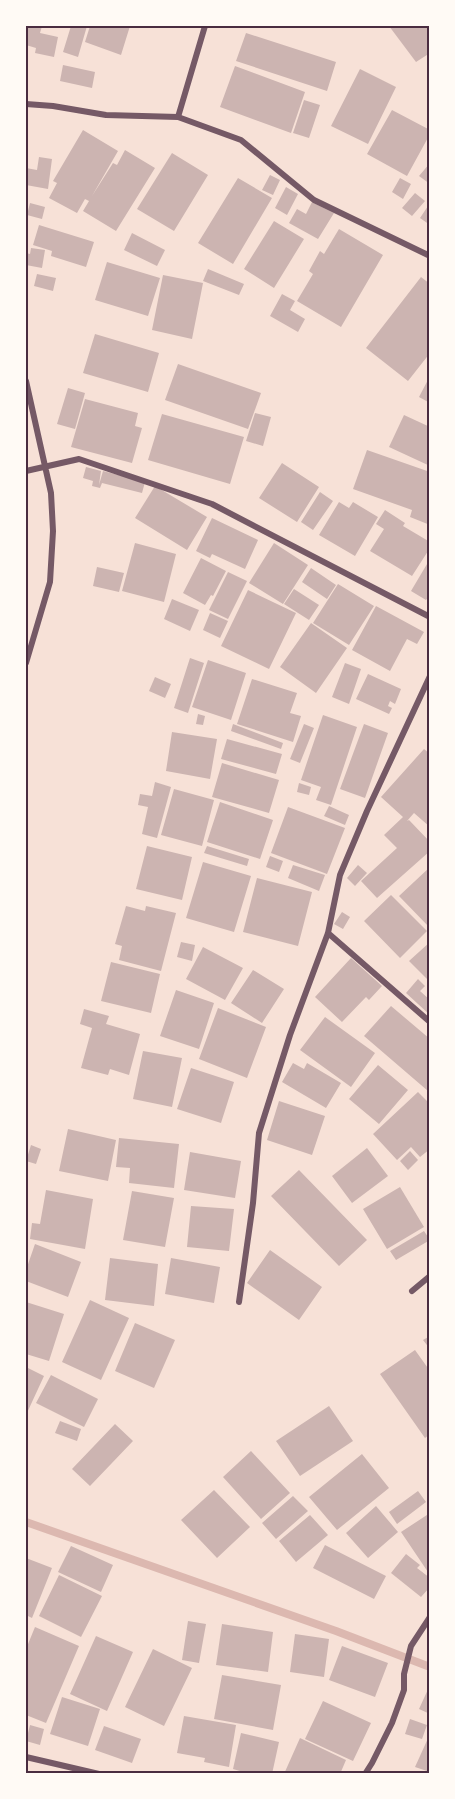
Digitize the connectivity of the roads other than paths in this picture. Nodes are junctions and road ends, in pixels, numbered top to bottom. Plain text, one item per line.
1 (205, 26) edge
2 (26, 104) edge
3 (178, 117) junction
4 (429, 256) edge
5 (26, 381) edge
6 (46, 467) junction
7 (26, 471) edge
8 (429, 617) edge
9 (26, 663) edge
10 (429, 676) edge
11 (328, 933) junction
12 (429, 1022) edge
13 (429, 1276) edge
14 (412, 1291) dead end
15 (239, 1302) dead end
16 (429, 1617) edge
17 (26, 1757) edge
18 (99, 1773) edge
19 (364, 1773) edge

1 - 3 street
2 - 3 street
3 - 4 street
5 - 6 street
6 - 7 street
6 - 8 street
6 - 9 street
10 - 11 street
11 - 12 street
11 - 15 street
13 - 14 street
16 - 19 street
17 - 18 street

